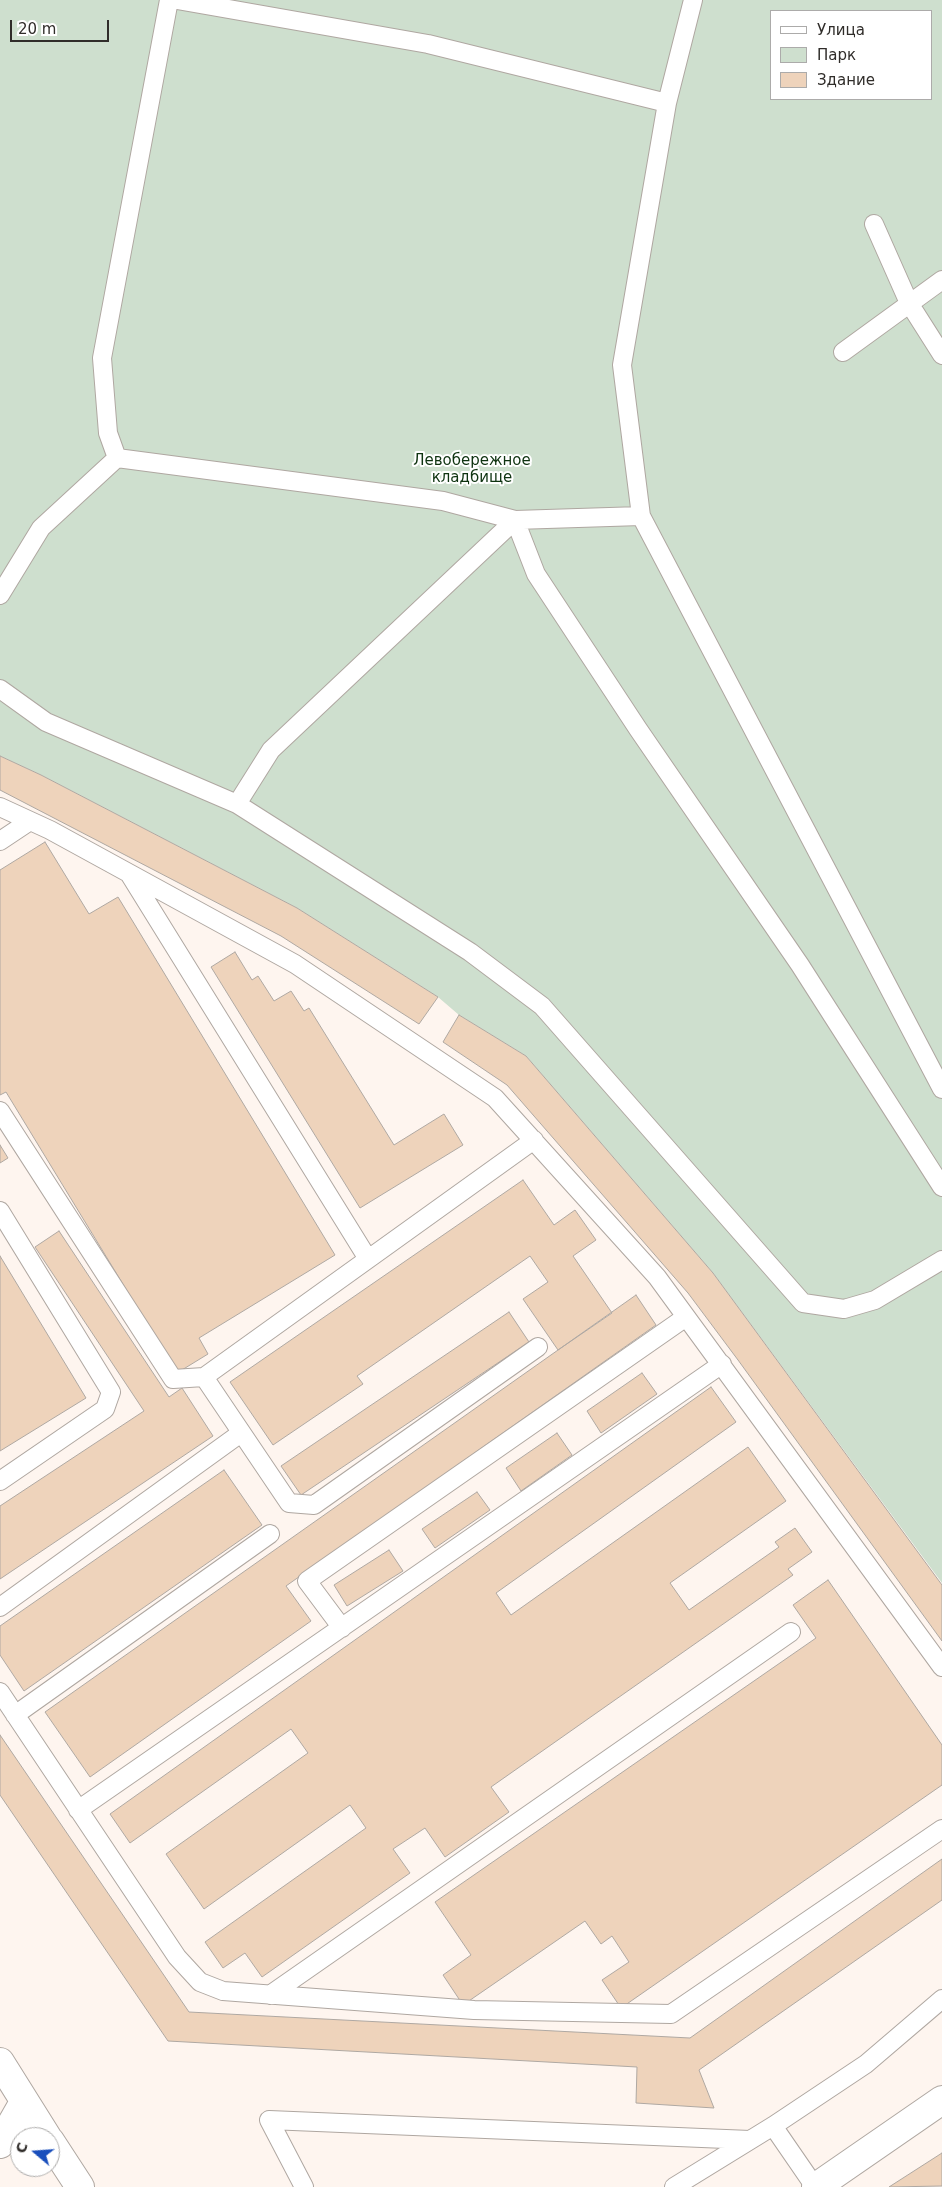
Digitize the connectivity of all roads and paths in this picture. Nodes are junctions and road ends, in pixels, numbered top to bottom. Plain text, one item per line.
1 (169, 0) edge
2 (177, 0) edge
3 (693, 0) edge
4 (667, 103) junction
5 (874, 224) dead end
6 (942, 280) edge
7 (909, 303) junction
8 (843, 352) dead end
9 (942, 355) edge
10 (117, 458) junction
11 (641, 516) junction
12 (515, 520) junction
13 (0, 595) edge
14 (0, 690) edge
15 (237, 804) junction
16 (0, 807) edge
17 (30, 821) junction
18 (0, 841) edge
19 (128, 873) junction
20 (942, 1089) edge
21 (0, 1111) edge
22 (534, 1140) junction
23 (942, 1187) edge
24 (0, 1211) edge
25 (368, 1259) junction
26 (942, 1260) edge
27 (686, 1317) junction
28 (538, 1347) dead end
29 (722, 1364) junction
30 (204, 1377) junction
31 (241, 1433) junction
32 (0, 1481) edge
33 (270, 1534) dead end
34 (0, 1607) edge
35 (342, 1628) junction
36 (791, 1632) dead end
37 (942, 1667) edge
38 (0, 1692) edge
39 (15, 1715) junction
40 (78, 1810) junction
41 (942, 1829) edge
42 (270, 1995) junction
43 (942, 1999) edge
44 (0, 2062) edge
45 (942, 2100) edge
46 (12, 2105) edge
47 (773, 2126) junction
48 (36, 2127) edge
49 (750, 2140) junction
50 (0, 2144) edge
51 (60, 2156) edge
52 (80, 2187) edge
53 (304, 2187) edge
54 (674, 2187) edge
55 (815, 2187) edge

1 - 10 lane
2 - 4 lane
3 - 4 lane
4 - 11 lane
5 - 7 lane
6 - 7 lane
7 - 8 lane
7 - 9 lane
10 - 12 lane
10 - 13 lane
11 - 12 lane
11 - 20 lane
12 - 15 lane
12 - 23 lane
14 - 15 lane
15 - 26 lane
16 - 17 lane
17 - 18 lane
17 - 19 lane
19 - 22 lane
19 - 25 lane
21 - 30 lane
22 - 25 lane
22 - 27 lane
24 - 32 lane
25 - 30 lane
27 - 29 lane
27 - 35 lane
28 - 31 lane
29 - 35 lane
29 - 37 lane
30 - 31 lane
31 - 34 lane
33 - 39 lane
35 - 40 lane
36 - 42 lane
38 - 39 lane
39 - 40 lane
40 - 42 lane
41 - 42 lane
43 - 47 lane
44 - 46 street
45 - 55 street
46 - 48 street
46 - 50 street
47 - 49 lane
47 - 55 lane
49 - 53 lane
49 - 54 lane
51 - 52 street

